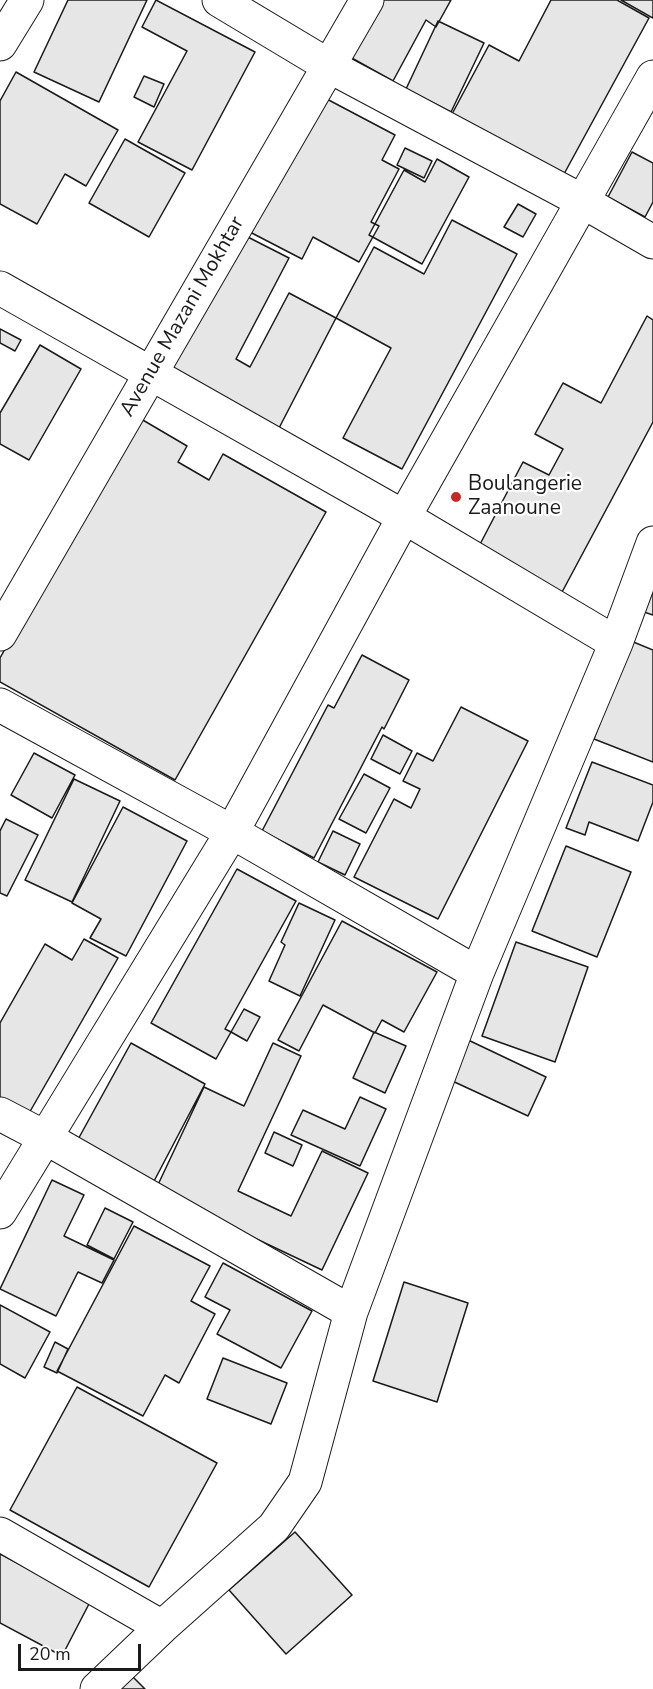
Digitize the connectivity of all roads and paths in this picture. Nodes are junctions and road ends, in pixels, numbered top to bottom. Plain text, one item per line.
1 (27, 0) edge
2 (219, 0) edge
3 (367, 0) edge
4 (0, 44) edge
5 (329, 66) junction
6 (653, 77) edge
7 (582, 201) junction
8 (653, 242) edge
9 (0, 288) edge
10 (150, 372) junction
11 (404, 517) junction
12 (653, 543) edge
13 (0, 634) edge
14 (615, 643) junction
15 (0, 705) edge
16 (232, 832) junction
17 (477, 973) junction
18 (0, 1114) edge
19 (46, 1138) junction
20 (0, 1212) edge
21 (351, 1312) junction
22 (0, 1534) edge
23 (162, 1627) junction
24 (97, 1689) edge

1 - 4 street
2 - 5 street
3 - 5 street, Avenue Mazani Mokhtar
5 - 7 street
5 - 10 street, Avenue Mazani Mokhtar
6 - 7 street
7 - 8 street
7 - 11 street
9 - 10 street
10 - 11 street
10 - 13 street, Avenue Mazani Mokhtar
11 - 14 street
11 - 16 street
12 - 14 street
14 - 17 street
15 - 16 street
16 - 17 street
16 - 19 street
17 - 21 street
18 - 19 street
19 - 20 street
19 - 21 street
21 - 23 street
22 - 23 street
23 - 24 street

